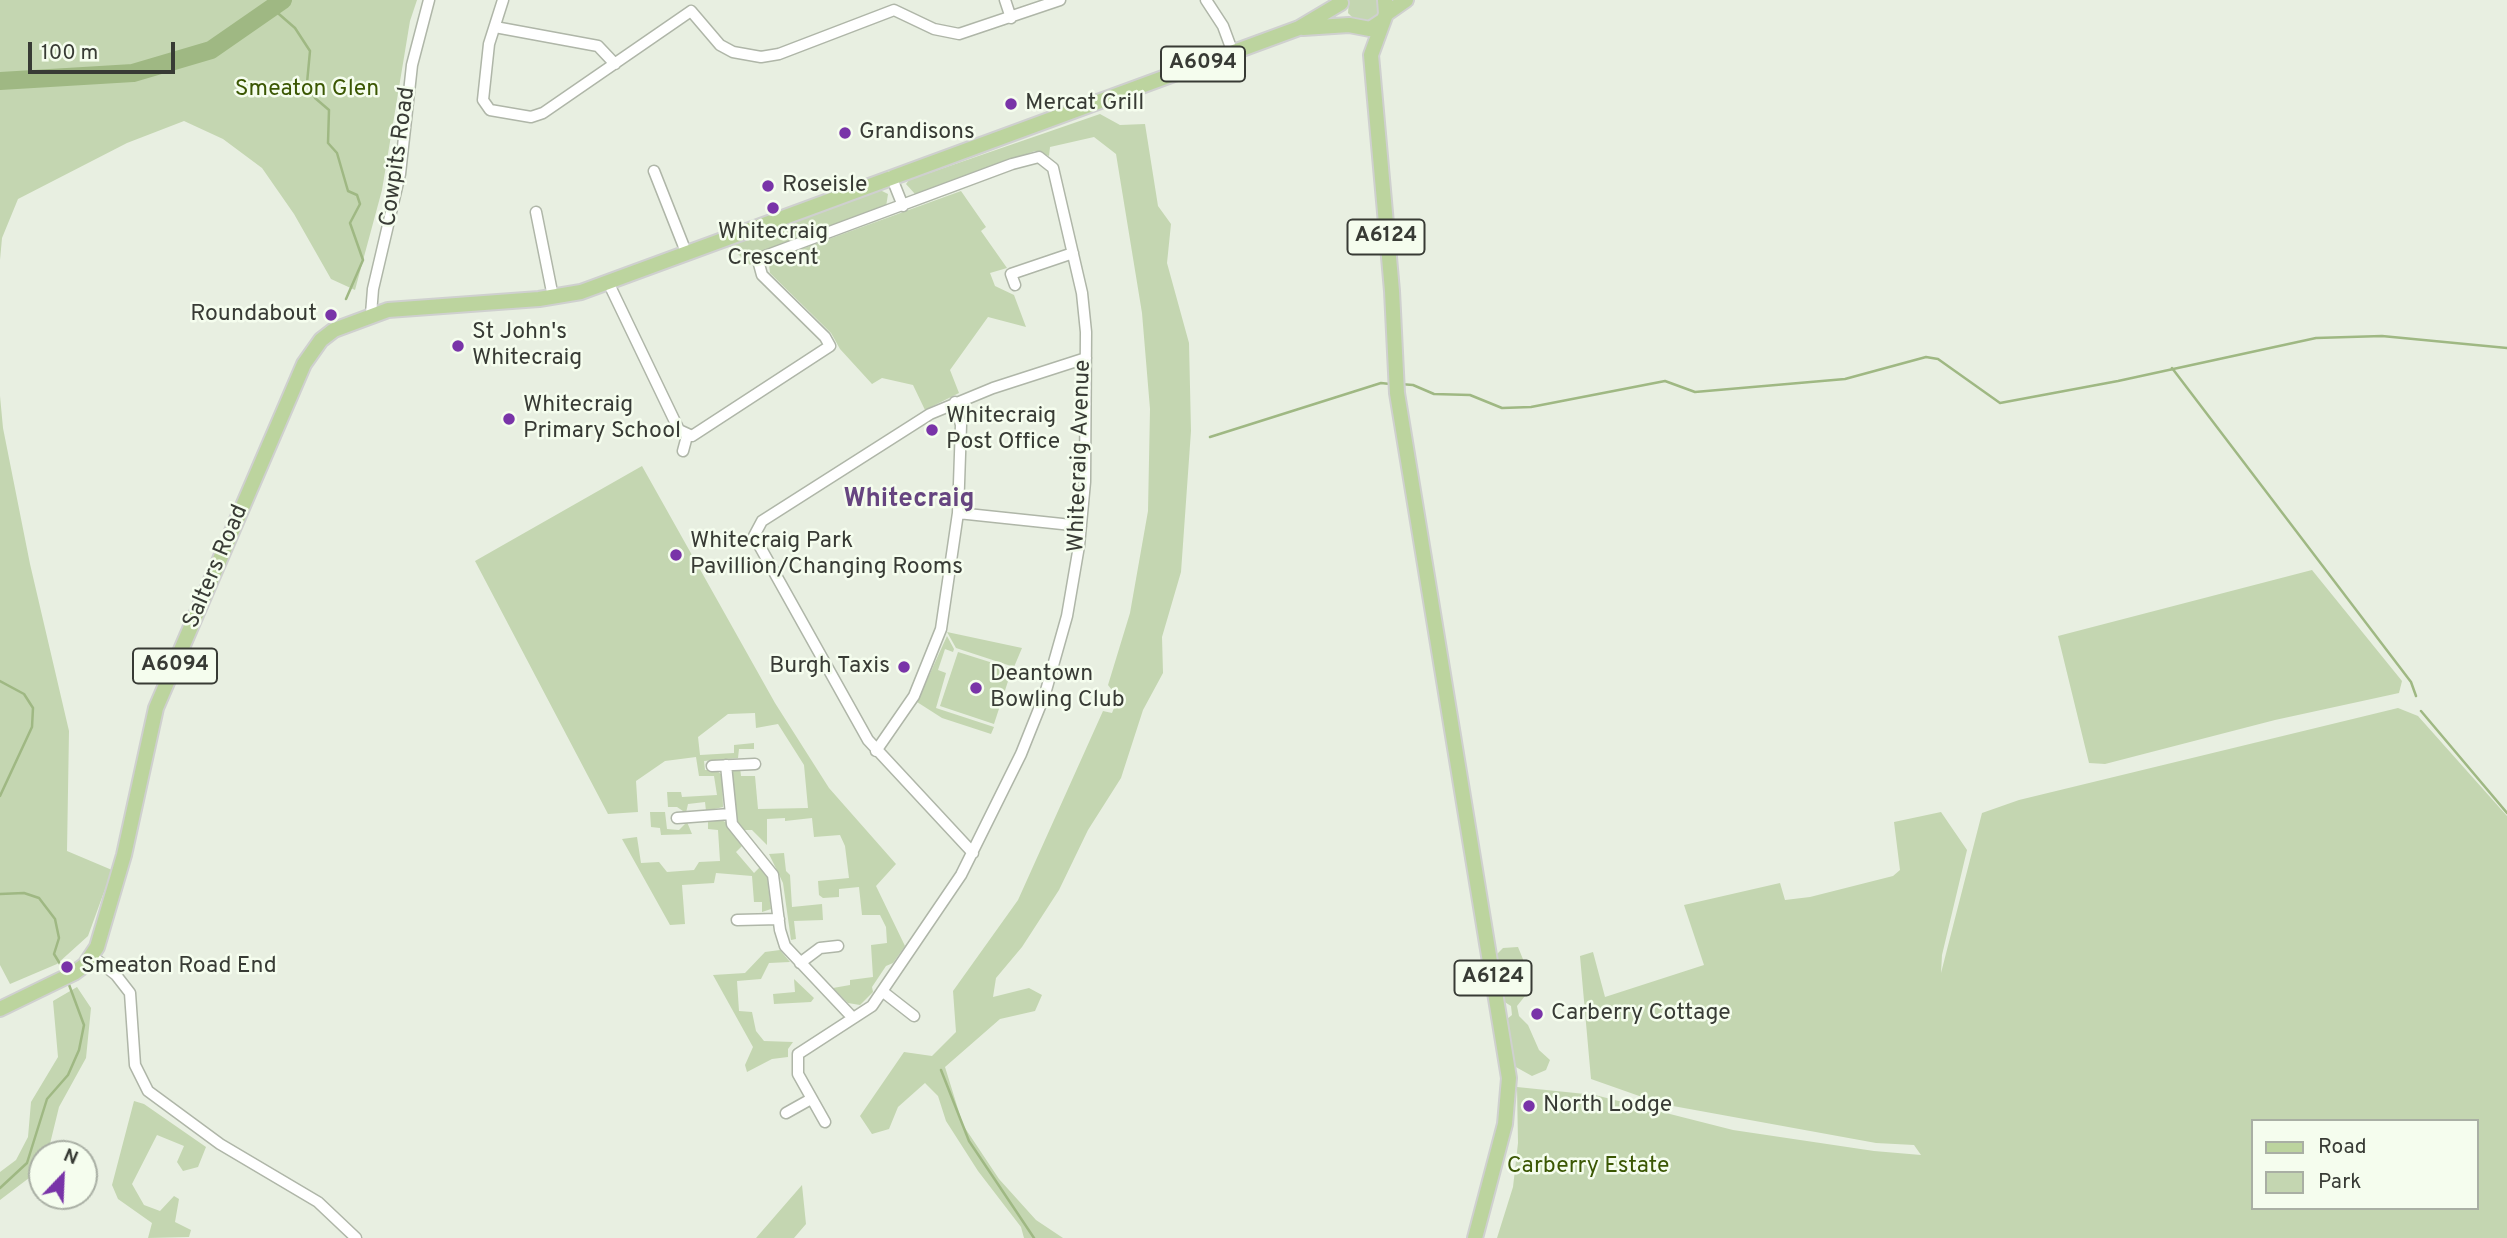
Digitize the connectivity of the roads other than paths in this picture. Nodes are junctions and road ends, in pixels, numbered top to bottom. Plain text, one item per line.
1 (429, 0) edge
2 (503, 0) edge
3 (1005, 0) edge
4 (1060, 0) edge
5 (1206, 0) edge
6 (1406, 0) edge
7 (1341, 2) edge
8 (893, 5) edge
9 (1384, 12) edge
10 (1011, 18) junction
11 (495, 27) junction
12 (1352, 27) junction
13 (1298, 28) junction
14 (1233, 53) junction
15 (1371, 55) junction
16 (615, 64) junction
17 (654, 171) dead end
18 (891, 176) junction
19 (903, 206) junction
20 (536, 212) dead end
21 (686, 252) junction
22 (1073, 253) junction
23 (608, 282) junction
24 (1014, 285) dead end
25 (553, 297) junction
26 (371, 314) junction
27 (1086, 358) junction
28 (954, 402) junction
29 (687, 436) junction
30 (683, 451) dead end
31 (958, 513) junction
32 (1082, 526) junction
33 (876, 751) junction
34 (755, 764) dead end
35 (726, 765) junction
36 (712, 766) dead end
37 (730, 814) junction
38 (677, 818) dead end
39 (974, 853) junction
40 (779, 919) junction
41 (737, 920) dead end
42 (838, 946) dead end
43 (92, 956) junction
44 (800, 963) junction
45 (882, 991) junction
46 (0, 1009) edge
47 (914, 1016) dead end
48 (853, 1018) junction
49 (811, 1099) junction
50 (786, 1113) dead end
51 (825, 1122) dead end
52 (356, 1238) edge
53 (1475, 1238) edge

1 - 26 street, Cowpits Road
2 - 11 street
3 - 10 street
4 - 10 street
5 - 14 street
6 - 9 main road
7 - 12 main road
7 - 13 main road, A6094
8 - 10 street
8 - 16 street
9 - 12 main road
9 - 15 main road, A6124
11 - 16 street
11 - 16 street
12 - 13 main road, A6094
12 - 15 main road, A6124
13 - 14 main road, A6094
14 - 18 main road, A6094
15 - 53 main road, A6124
17 - 21 street
18 - 19 street
18 - 21 main road, A6094
19 - 22 street, Whitecraig Avenue
19 - 29 street
20 - 25 street
21 - 23 main road, A6094
22 - 24 street
22 - 27 street, Whitecraig Avenue
23 - 25 main road, A6094
23 - 29 street
25 - 26 main road, A6094
26 - 43 main road, Salters Road / A6094
27 - 28 street
27 - 32 street, Whitecraig Avenue
28 - 31 street
28 - 33 street
29 - 30 street
31 - 32 street
31 - 33 street
32 - 39 street, Whitecraig Avenue
33 - 39 street
34 - 35 street
35 - 36 street
35 - 37 street
37 - 38 street
37 - 40 street
39 - 45 street, Whitecraig Avenue
40 - 41 street
40 - 44 street
42 - 44 street
43 - 46 main road, Salters Road / A6094
43 - 52 street
44 - 48 street
45 - 47 street
45 - 48 street, Whitecraig Avenue
48 - 49 street, Whitecraig Avenue
49 - 50 street
49 - 51 street, Whitecraig Avenue

